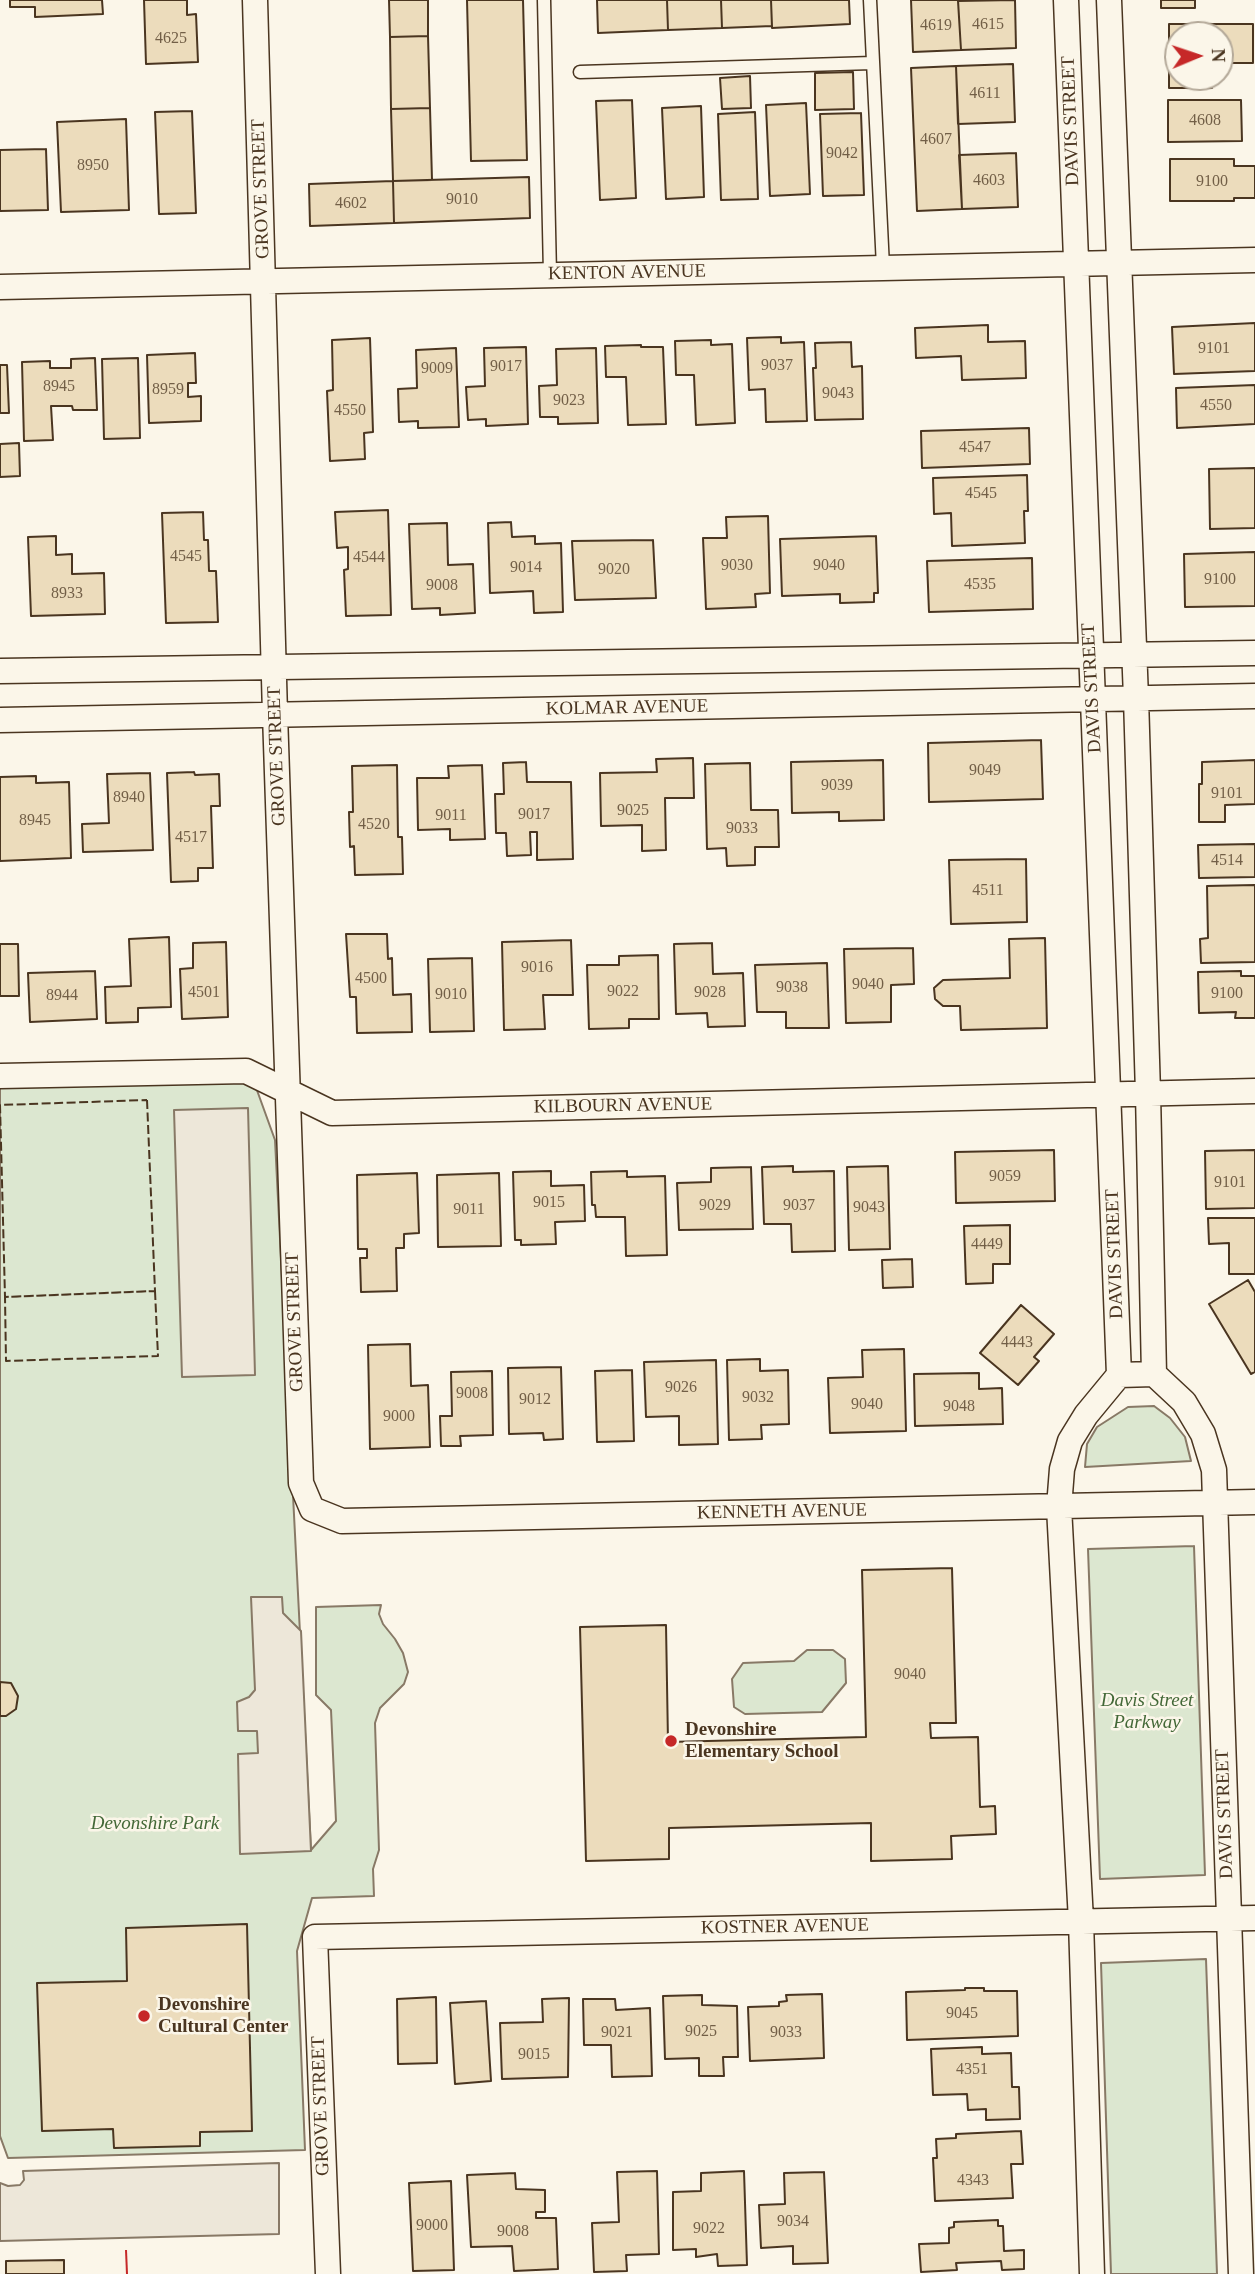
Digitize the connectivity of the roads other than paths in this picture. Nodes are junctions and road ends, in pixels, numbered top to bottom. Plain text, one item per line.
1 (255, 0) edge
2 (544, 0) edge
3 (870, 0) edge
4 (1066, 0) edge
5 (1109, 0) edge
6 (872, 63) junction
7 (580, 72) dead end
8 (1255, 260) edge
9 (1118, 263) junction
10 (1076, 265) junction
11 (883, 267) junction
12 (550, 274) junction
13 (264, 282) junction
14 (0, 287) edge
15 (1255, 653) edge
16 (1133, 655) junction
17 (1090, 656) junction
18 (274, 665) junction
19 (0, 671) edge
20 (1255, 696) edge
21 (1136, 698) junction
22 (1093, 699) junction
23 (275, 714) junction
24 (0, 720) edge
25 (0, 1076) edge
26 (288, 1091) junction
27 (1255, 1091) edge
28 (1148, 1093) junction
29 (1110, 1094) junction
30 (1154, 1374) junction
31 (1119, 1375) junction
32 (1255, 1502) edge
33 (1214, 1503) junction
34 (1059, 1507) junction
35 (312, 1509) joint
36 (1229, 1918) junction
37 (1255, 1918) edge
38 (1081, 1921) junction
39 (315, 1937) joint
40 (328, 2274) edge
41 (1092, 2274) edge
42 (1241, 2274) edge

1 - 13 street, GROVE STREET
2 - 12 lane
3 - 6 lane
4 - 10 street, DAVIS STREET
5 - 9 street, DAVIS STREET
6 - 7 lane
6 - 11 lane
8 - 9 street, KENTON AVENUE
9 - 10 street, KENTON AVENUE
9 - 16 street, DAVIS STREET
10 - 11 street, KENTON AVENUE
10 - 17 street, DAVIS STREET
11 - 12 street, KENTON AVENUE
12 - 13 street, KENTON AVENUE
13 - 14 street, KENTON AVENUE
13 - 18 street, GROVE STREET
15 - 16 street
16 - 17 street
16 - 21 street, DAVIS STREET
17 - 18 street
17 - 22 street, DAVIS STREET
18 - 19 street
18 - 23 street, GROVE STREET
20 - 21 street, KOLMAR AVENUE
21 - 22 street, KOLMAR AVENUE
21 - 28 street, DAVIS STREET
22 - 23 street, KOLMAR AVENUE
22 - 29 street, DAVIS STREET
23 - 24 street, KOLMAR AVENUE
23 - 26 street, GROVE STREET
25 - 26 street, KILBOURN AVENUE
26 - 29 street, KILBOURN AVENUE
26 - 35 street, GROVE STREET
27 - 28 street, KILBOURN AVENUE
28 - 29 street, KILBOURN AVENUE
28 - 30 street, DAVIS STREET
29 - 31 street, DAVIS STREET
30 - 31 street
30 - 33 street, DAVIS STREET
31 - 34 street
32 - 33 street, KENNETH AVENUE
33 - 34 street, KENNETH AVENUE
33 - 36 street, DAVIS STREET
34 - 35 street, KENNETH AVENUE
34 - 38 street
36 - 37 street, KOSTNER AVENUE
36 - 38 street, KOSTNER AVENUE
36 - 42 street, DAVIS STREET
38 - 39 street, KOSTNER AVENUE
38 - 41 street
39 - 40 street, GROVE STREET

